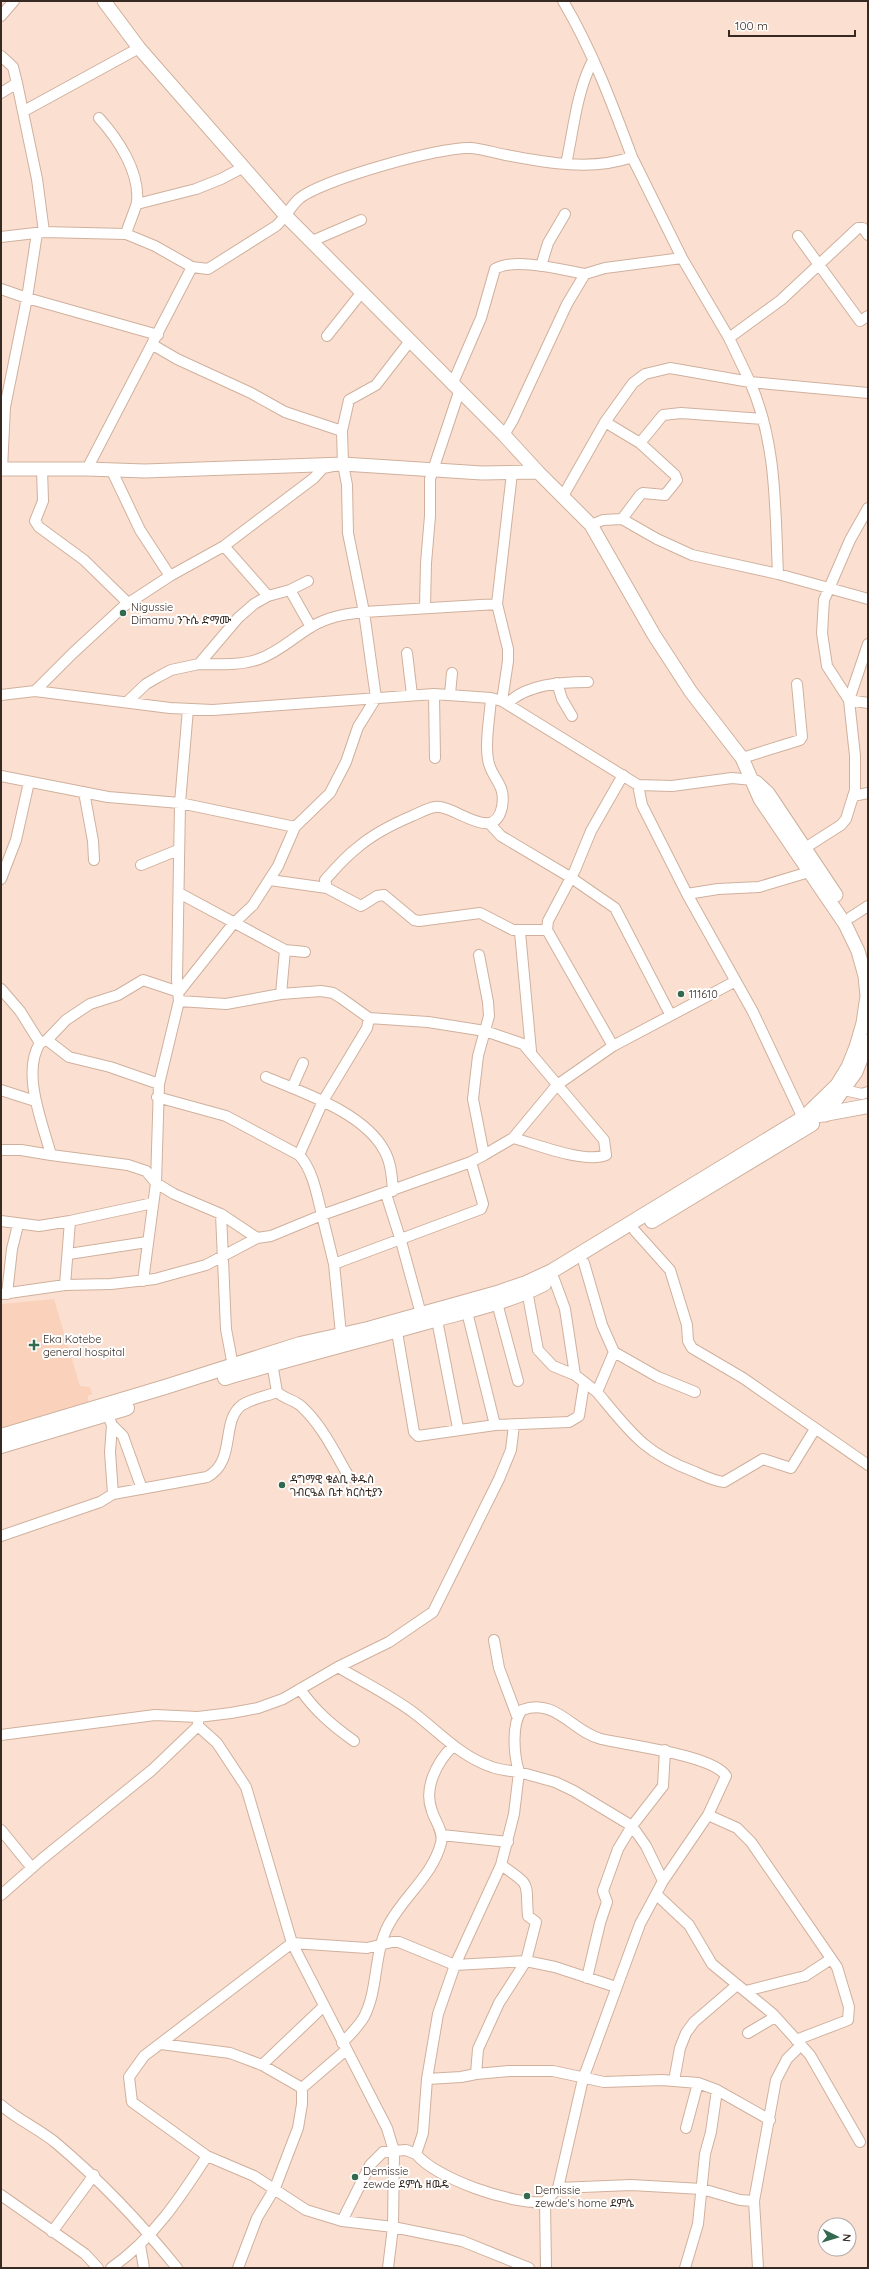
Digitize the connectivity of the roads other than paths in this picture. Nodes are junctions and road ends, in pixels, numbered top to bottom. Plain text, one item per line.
1 (14, 1) edge
2 (104, 1) edge
3 (563, 1) edge
4 (1, 16) edge
5 (139, 48) junction
6 (1, 56) edge
7 (593, 60) junction
8 (17, 83) junction
9 (1, 93) edge
10 (24, 111) junction
11 (99, 118) dead end
12 (632, 157) junction
13 (566, 164) junction
14 (242, 168) junction
15 (137, 204) junction
16 (565, 214) dead end
17 (286, 217) junction
18 (361, 220) dead end
19 (41, 233) junction
20 (126, 234) junction
21 (868, 235) edge
22 (798, 236) dead end
23 (1, 237) edge
24 (312, 241) junction
25 (682, 258) junction
26 (820, 263) junction
27 (541, 266) junction
28 (192, 268) junction
29 (585, 274) junction
30 (1, 289) edge
31 (362, 292) junction
32 (27, 298) junction
33 (868, 316) edge
34 (158, 335) junction
35 (327, 336) dead end
36 (729, 338) junction
37 (410, 341) junction
38 (153, 345) junction
39 (750, 382) junction
40 (455, 389) junction
41 (868, 393) edge
42 (763, 419) junction
43 (605, 422) junction
44 (342, 431) junction
45 (504, 436) junction
46 (640, 442) junction
47 (343, 464) junction
48 (87, 468) junction
49 (2, 469) edge
50 (42, 469) junction
51 (111, 469) junction
52 (433, 469) junction
53 (538, 472) junction
54 (512, 473) junction
55 (563, 496) junction
56 (868, 508) edge
57 (622, 519) junction
58 (591, 525) junction
59 (224, 546) junction
60 (778, 574) junction
61 (170, 576) junction
62 (308, 581) dead end
63 (830, 586) junction
64 (290, 590) junction
65 (268, 596) junction
66 (868, 599) edge
67 (128, 603) junction
68 (497, 604) junction
69 (425, 607) junction
70 (364, 612) junction
71 (311, 627) junction
72 (868, 644) edge
73 (407, 653) dead end
74 (199, 664) junction
75 (452, 672) dead end
76 (588, 682) dead end
77 (557, 683) junction
78 (797, 684) dead end
79 (35, 691) junction
80 (434, 694) junction
81 (450, 694) junction
82 (1, 695) edge
83 (412, 696) junction
84 (376, 698) junction
85 (491, 698) junction
86 (849, 700) junction
87 (127, 702) junction
88 (504, 702) junction
89 (868, 703) edge
90 (188, 709) junction
91 (572, 716) dead end
92 (435, 758) dead end
93 (742, 758) junction
94 (623, 775) junction
95 (1, 776) edge
96 (753, 780) junction
97 (29, 782) junction
98 (638, 785) junction
99 (84, 792) junction
100 (868, 793) edge
101 (853, 796) junction
102 (180, 803) junction
103 (489, 823) junction
104 (295, 827) junction
105 (805, 848) junction
106 (178, 850) junction
107 (94, 860) dead end
108 (141, 865) dead end
109 (809, 872) junction
110 (570, 877) junction
111 (1, 879) edge
112 (270, 880) junction
113 (327, 888) junction
114 (179, 893) junction
115 (687, 894) junction
116 (868, 906) edge
117 (844, 912) junction
118 (233, 924) junction
119 (547, 930) junction
120 (520, 932) junction
121 (285, 950) junction
122 (305, 952) dead end
123 (478, 955) dead end
124 (868, 955) edge
125 (734, 982) junction
126 (1, 989) edge
127 (281, 994) junction
128 (179, 997) junction
129 (670, 1014) junction
130 (369, 1018) junction
131 (485, 1031) junction
132 (868, 1041) edge
133 (44, 1042) junction
134 (613, 1046) junction
135 (531, 1050) junction
136 (303, 1063) dead end
137 (266, 1077) dead end
138 (159, 1084) junction
139 (557, 1085) junction
140 (292, 1088) junction
141 (1, 1090) edge
142 (844, 1090) junction
143 (868, 1092) edge
144 (157, 1097) junction
145 (35, 1101) junction
146 (324, 1101) junction
147 (868, 1106) edge
148 (825, 1115) junction
149 (803, 1118) junction
150 (513, 1138) junction
151 (1, 1150) edge
152 (51, 1155) junction
153 (298, 1155) junction
154 (484, 1155) junction
155 (471, 1162) junction
156 (156, 1183) junction
157 (389, 1192) junction
158 (153, 1203) junction
159 (221, 1214) junction
160 (322, 1215) junction
161 (1, 1221) edge
162 (70, 1221) junction
163 (18, 1225) junction
164 (635, 1231) junction
165 (257, 1238) junction
166 (401, 1241) junction
167 (147, 1242) junction
168 (69, 1254) junction
169 (223, 1255) junction
170 (584, 1263) junction
171 (334, 1264) junction
172 (554, 1279) junction
173 (143, 1281) junction
174 (65, 1285) junction
175 (527, 1288) junction
176 (4, 1294) edge
177 (497, 1303) junction
178 (468, 1312) junction
179 (421, 1314) junction
180 (437, 1320) junction
181 (397, 1332) junction
182 (341, 1334) junction
183 (614, 1352) junction
184 (272, 1363) junction
185 (233, 1366) junction
186 (575, 1375) junction
187 (518, 1381) dead end
188 (584, 1384) junction
189 (277, 1392) junction
190 (597, 1392) junction
191 (696, 1392) dead end
192 (108, 1415) junction
193 (495, 1425) junction
194 (514, 1425) junction
195 (458, 1428) junction
196 (815, 1429) junction
197 (1, 1436) edge
198 (1, 1446) edge
199 (868, 1465) edge
200 (349, 1477) dead end
201 (142, 1488) junction
202 (113, 1494) junction
203 (1, 1536) edge
204 (494, 1640) dead end
205 (338, 1667) junction
206 (300, 1689) junction
207 (518, 1716) junction
208 (198, 1722) junction
209 (1, 1735) edge
210 (354, 1741) dead end
211 (453, 1746) junction
212 (665, 1750) junction
213 (519, 1772) junction
214 (708, 1815) junction
215 (632, 1826) junction
216 (1, 1830) edge
217 (442, 1835) junction
218 (508, 1842) junction
219 (501, 1865) junction
220 (32, 1868) junction
221 (662, 1881) junction
222 (1, 1895) edge
223 (657, 1895) junction
224 (292, 1943) junction
225 (380, 1944) junction
226 (831, 1959) junction
227 (526, 1961) junction
228 (455, 1965) junction
229 (587, 1978) junction
230 (737, 1985) junction
231 (616, 1987) junction
232 (746, 1991) junction
233 (324, 2006) junction
234 (775, 2017) junction
235 (748, 2033) dead end
236 (798, 2043) junction
237 (161, 2044) junction
238 (344, 2046) junction
239 (262, 2065) junction
240 (476, 2074) junction
241 (427, 2079) junction
242 (583, 2079) junction
243 (674, 2080) junction
244 (698, 2083) junction
245 (302, 2088) junction
246 (717, 2090) junction
247 (1, 2106) edge
248 (770, 2120) junction
249 (686, 2128) dead end
250 (860, 2142) dead end
251 (394, 2151) junction
252 (416, 2154) junction
253 (207, 2156) junction
254 (94, 2176) junction
255 (275, 2188) junction
256 (558, 2188) junction
257 (702, 2189) junction
258 (1, 2195) edge
259 (754, 2201) junction
260 (545, 2202) junction
261 (342, 2221) junction
262 (392, 2227) junction
263 (52, 2232) junction
264 (150, 2235) junction
265 (140, 2245) junction
266 (98, 2268) edge
267 (111, 2268) edge
268 (144, 2268) edge
269 (177, 2268) edge
270 (238, 2268) edge
271 (388, 2268) edge
272 (529, 2268) edge
273 (546, 2268) edge
274 (685, 2268) edge
275 (758, 2268) edge

1 - 4 street
2 - 5 street
3 - 7 street
5 - 10 street
5 - 14 street
6 - 8 street
7 - 12 street
7 - 13 street
8 - 9 street
8 - 10 street
10 - 19 street
11 - 15 street
12 - 13 street
12 - 25 street
13 - 17 street
14 - 15 street
14 - 17 street
15 - 20 street
16 - 27 street
17 - 24 street
17 - 28 street
18 - 24 street
19 - 20 street
19 - 23 street
19 - 32 street
20 - 28 street
21 - 26 street
22 - 26 street
24 - 31 street
25 - 29 street
25 - 36 street
26 - 33 street
26 - 36 street
27 - 29 street
27 - 40 street
28 - 34 street
29 - 45 street
30 - 32 street
31 - 35 street
31 - 37 street
32 - 34 street
32 - 49 street
34 - 38 street
36 - 39 street
37 - 40 street
37 - 44 street
38 - 44 street
38 - 48 street
39 - 41 street
39 - 42 street
39 - 43 street
40 - 45 street
40 - 52 street
42 - 46 street
42 - 60 street
43 - 46 street
43 - 55 street
44 - 47 street
45 - 53 street
46 - 57 street
47 - 51 street
47 - 52 street
47 - 59 street
47 - 70 street
48 - 50 street
48 - 51 street
49 - 50 street
50 - 67 street
51 - 61 street
52 - 54 street
52 - 69 street
53 - 54 street
53 - 55 street
54 - 68 street
55 - 58 street
56 - 63 street
57 - 58 street
57 - 60 street
58 - 93 street
59 - 61 street
59 - 65 street
60 - 63 street
61 - 67 street
62 - 64 street
63 - 66 street
63 - 86 street
64 - 65 street
64 - 71 street
65 - 74 street
67 - 79 street
68 - 69 street
68 - 88 street
69 - 70 street
70 - 71 street
70 - 84 street
71 - 74 street
72 - 86 street
73 - 83 street
74 - 87 street
75 - 81 street
76 - 77 street
77 - 88 street
77 - 91 street
78 - 93 street
79 - 82 street
79 - 87 street
80 - 81 street
80 - 83 street
80 - 92 street
81 - 85 street
83 - 84 street
84 - 90 street
84 - 104 street
85 - 88 street
85 - 103 street
86 - 89 street
86 - 101 street
87 - 90 street
88 - 94 street
90 - 102 street
93 - 96 street
94 - 98 street
94 - 110 street
95 - 97 street
96 - 98 street
96 - 105 street
96 - 109 street
97 - 99 street
97 - 111 street
98 - 115 street
99 - 102 street
99 - 107 street
100 - 101 street
101 - 105 street
102 - 104 street
102 - 106 street
103 - 110 street
103 - 113 street
104 - 112 street
105 - 117 street
106 - 108 street
106 - 114 street
109 - 115 street
109 - 117 street
110 - 119 street
110 - 129 street
112 - 113 street
112 - 118 street
113 - 120 street
114 - 118 street
114 - 128 street
115 - 125 street
116 - 117 street
117 - 124 street
117 - 149 street
118 - 121 street
118 - 128 street
119 - 120 street
119 - 134 street
120 - 135 street
121 - 122 street
121 - 127 street
123 - 131 street
125 - 129 street
125 - 149 street
126 - 133 street
127 - 128 street
127 - 130 street
128 - 133 street
128 - 138 street
129 - 134 street
130 - 131 street
130 - 146 street
131 - 135 street
131 - 154 street
132 - 142 street
133 - 138 street
133 - 145 street
134 - 139 street
135 - 139 street
136 - 140 street
137 - 140 street
138 - 144 street
139 - 150 street
139 - 150 street
140 - 146 street
141 - 145 street
142 - 143 street
142 - 148 street
144 - 153 street
144 - 156 street
145 - 152 street
146 - 153 street
146 - 157 street
147 - 148 main road
148 - 149 main road
148 - 164 main road
149 - 175 main road
150 - 154 street
151 - 152 street
152 - 156 street
153 - 160 street
154 - 155 street
155 - 157 street
155 - 166 street
156 - 158 street
156 - 159 street
157 - 160 street
157 - 166 street
158 - 162 street
158 - 167 street
159 - 165 street
159 - 169 street
160 - 165 street
160 - 171 street
161 - 163 street
162 - 163 street
162 - 168 street
163 - 176 street
164 - 170 main road
164 - 196 street
165 - 169 street
166 - 171 street
166 - 179 street
167 - 168 street
167 - 173 street
168 - 174 street
169 - 173 street
169 - 185 street
170 - 172 main road
170 - 183 street
171 - 182 street
172 - 175 main road
172 - 186 street
173 - 174 street
174 - 176 street
175 - 177 main road
175 - 179 main road
175 - 186 street
177 - 178 main road
177 - 187 street
178 - 180 main road
178 - 193 street
179 - 182 main road
180 - 181 main road
180 - 195 street
181 - 184 main road
181 - 195 street
182 - 185 main road
183 - 190 street
183 - 191 street
184 - 189 street
184 - 192 main road
185 - 192 main road
186 - 188 street
188 - 190 street
188 - 194 street
189 - 200 street
189 - 201 street
190 - 196 street
192 - 197 main road
192 - 198 main road
192 - 201 street
192 - 202 street
193 - 194 street
193 - 195 street
194 - 205 street
196 - 199 street
201 - 202 street
202 - 203 street
204 - 207 street
205 - 206 street
205 - 211 street
206 - 208 street
206 - 210 street
207 - 212 street
207 - 213 street
208 - 209 street
208 - 220 street
208 - 224 street
211 - 213 street
211 - 217 street
212 - 214 street
212 - 215 street
213 - 215 street
213 - 218 street
214 - 221 street
214 - 226 street
215 - 221 street
215 - 229 street
216 - 220 street
217 - 218 street
217 - 225 street
218 - 219 street
219 - 227 street
219 - 228 street
220 - 222 street
221 - 223 street
223 - 230 street
223 - 231 street
224 - 225 street
224 - 233 street
224 - 237 street
225 - 228 street
225 - 238 street
226 - 232 street
226 - 236 street
227 - 228 street
227 - 229 street
227 - 240 street
228 - 241 street
229 - 231 street
230 - 232 street
230 - 243 street
231 - 242 street
232 - 234 street
233 - 238 street
233 - 239 street
234 - 235 street
234 - 236 street
236 - 248 street
236 - 250 street
237 - 239 street
237 - 253 street
238 - 245 street
238 - 251 street
239 - 245 street
240 - 241 street
240 - 242 street
241 - 252 street
242 - 243 street
242 - 256 street
243 - 244 street
244 - 246 street
244 - 249 street
245 - 255 street
246 - 248 street
246 - 257 street
247 - 254 street
248 - 259 street
251 - 252 street
251 - 261 street
251 - 262 street
252 - 260 street
253 - 255 street
253 - 264 street
254 - 263 street
254 - 264 street
255 - 261 street
255 - 270 street
256 - 257 street
256 - 260 street
257 - 259 street
257 - 274 street
258 - 263 street
259 - 275 street
260 - 273 street
261 - 262 street
262 - 271 street
262 - 272 street
263 - 266 street
264 - 265 street
264 - 269 street
265 - 267 street
265 - 268 street

